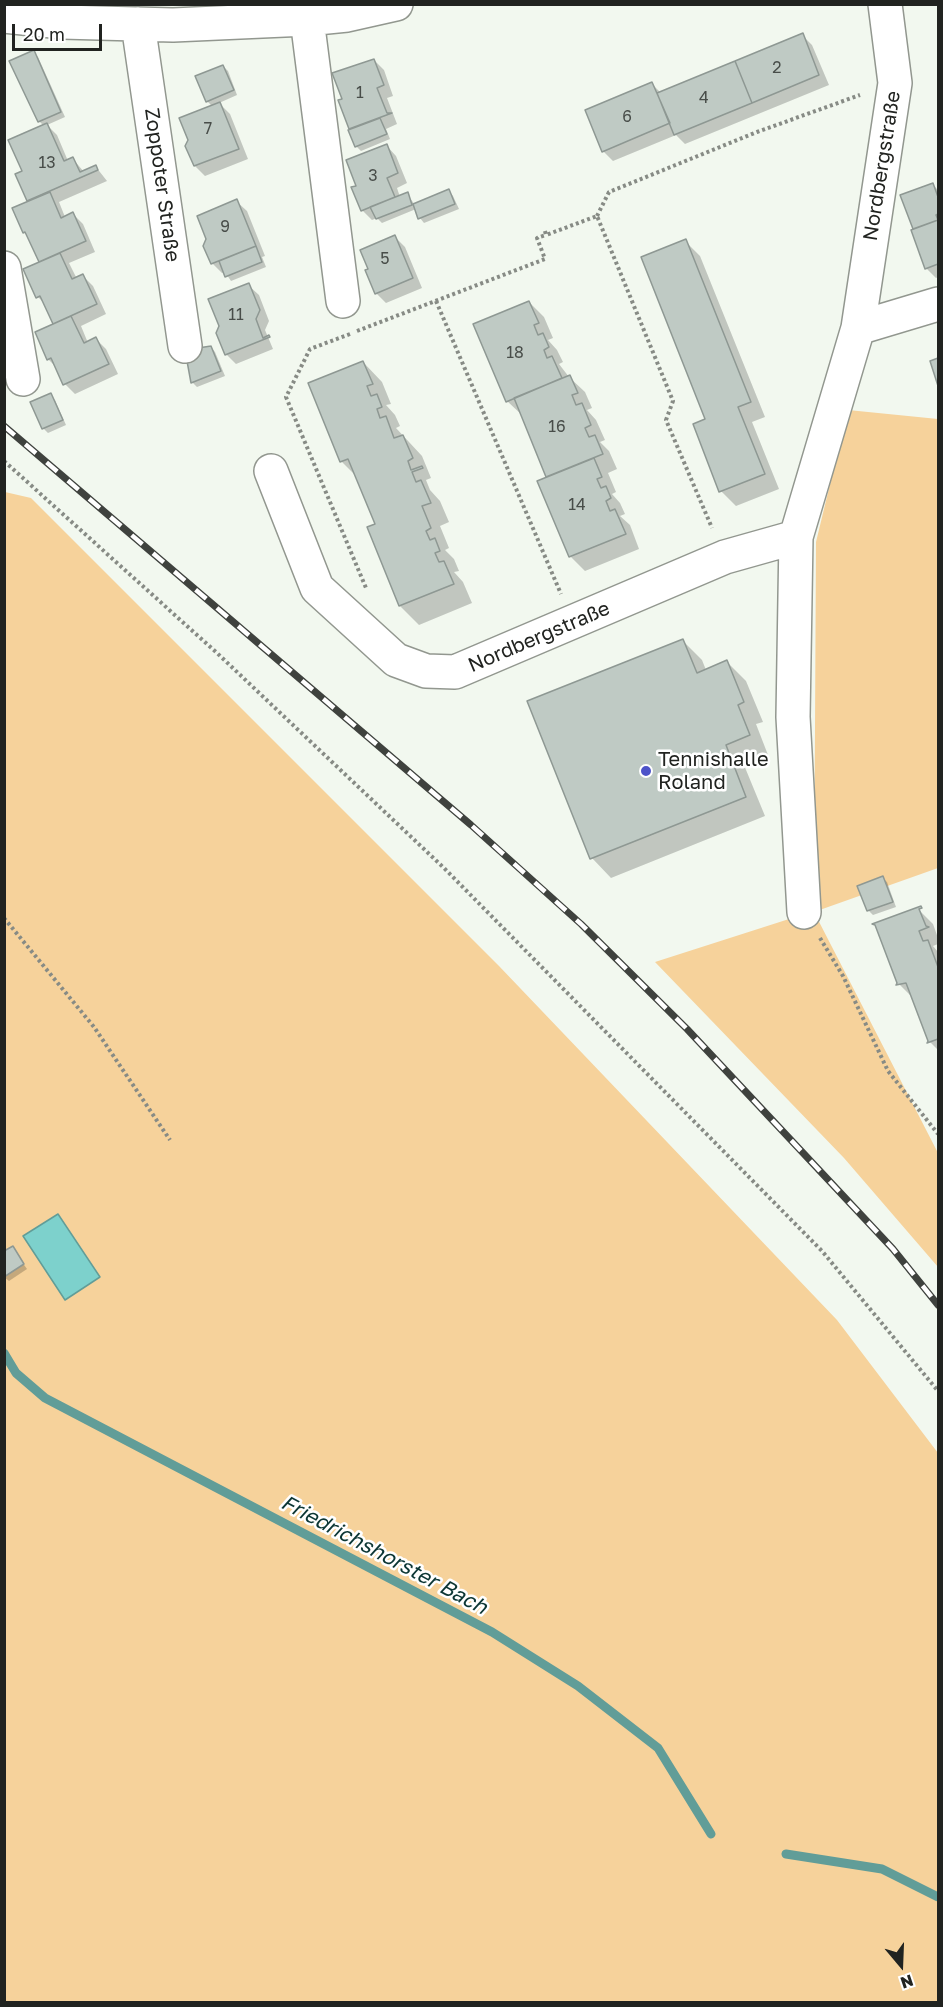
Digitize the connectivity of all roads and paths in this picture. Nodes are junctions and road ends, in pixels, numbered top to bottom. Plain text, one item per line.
1 (396, 4) edge
2 (885, 4) edge
3 (345, 10) edge
4 (58, 13) edge
5 (4, 16) edge
6 (307, 19) junction
7 (138, 24) junction
8 (895, 82) junction
9 (597, 216) junction
10 (4, 268) edge
11 (343, 301) dead end
12 (436, 301) junction
13 (939, 304) edge
14 (858, 327) junction
15 (185, 346) dead end
16 (23, 379) dead end
17 (4, 461) edge
18 (271, 471) dead end
19 (796, 537) junction
20 (725, 557) junction
21 (367, 589) dead end
22 (573, 623) junction
23 (804, 912) joint
24 (4, 918) edge
25 (939, 1134) edge
26 (170, 1140) dead end
27 (939, 1391) edge

1 - 3 street
2 - 8 street, Nordbergstraße
3 - 6 street
4 - 5 street
4 - 7 street
6 - 7 street
6 - 11 street
7 - 15 street, Zoppoter Straße
8 - 9 path
8 - 14 street, Nordbergstraße
9 - 12 path
9 - 20 path
10 - 16 street
12 - 21 path
12 - 22 path
13 - 14 street
14 - 19 street, Nordbergstraße
17 - 27 path
18 - 22 street, Nordbergstraße
19 - 20 street, Nordbergstraße
19 - 23 street, Nordbergstraße
20 - 22 street, Nordbergstraße
23 - 25 path
24 - 26 path

